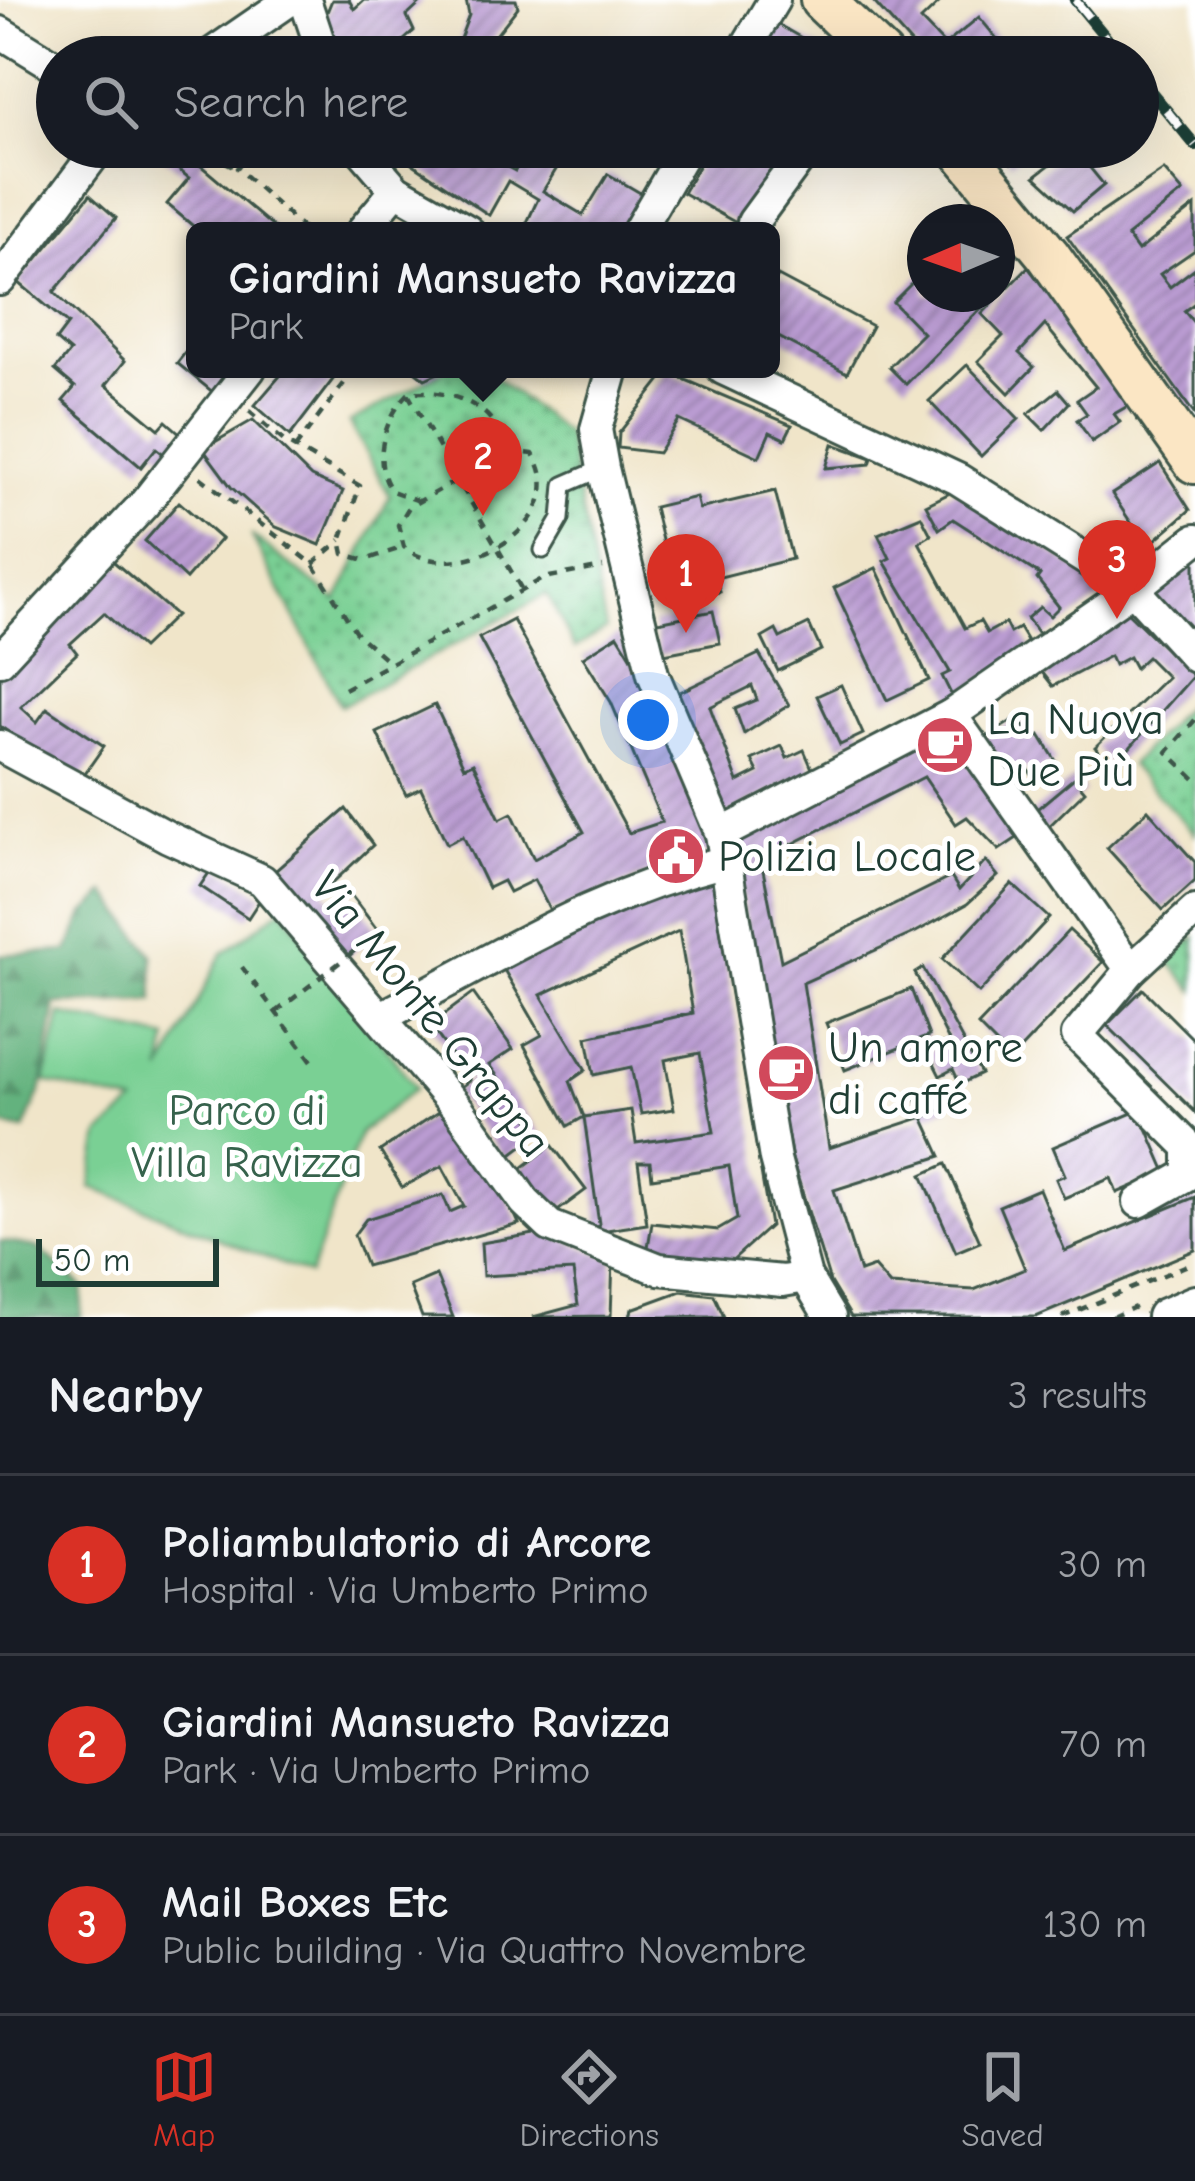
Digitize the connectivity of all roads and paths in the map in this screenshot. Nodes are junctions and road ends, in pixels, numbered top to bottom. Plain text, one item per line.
1 (290, 0) edge
2 (304, 0) edge
3 (774, 0) edge
4 (822, 0) edge
5 (0, 32) edge
6 (238, 36) edge
7 (317, 36) edge
8 (753, 36) edge
9 (858, 36) edge
10 (36, 54) edge
11 (84, 168) edge
12 (237, 168) edge
13 (377, 168) edge
14 (675, 168) edge
15 (792, 168) edge
16 (976, 168) edge
17 (396, 190) junction
18 (753, 221) dead end
19 (296, 222) edge
20 (369, 222) edge
21 (451, 222) edge
22 (643, 222) edge
23 (0, 280) edge
24 (243, 378) edge
25 (348, 378) edge
26 (611, 378) edge
27 (743, 378) edge
28 (408, 394) junction
29 (230, 395) junction
30 (312, 406) dead end
31 (321, 414) junction
32 (295, 448) junction
33 (494, 458) junction
34 (180, 459) junction
35 (1195, 462) edge
36 (603, 468) junction
37 (458, 478) junction
38 (419, 501) junction
39 (340, 540) junction
40 (1195, 540) edge
41 (404, 547) junction
42 (498, 548) junction
43 (543, 550) dead end
44 (313, 564) junction
45 (626, 564) junction
46 (1133, 589) junction
47 (522, 590) junction
48 (1195, 657) edge
49 (0, 661) edge
50 (391, 663) junction
51 (344, 689) dead end
52 (951, 715) junction
53 (1195, 720) edge
54 (0, 746) edge
55 (1195, 779) edge
56 (724, 847) junction
57 (1195, 910) edge
58 (358, 948) dead end
59 (242, 967) dead end
60 (1132, 970) junction
61 (276, 1012) junction
62 (381, 1017) junction
63 (312, 1061) dead end
64 (1139, 1202) dead end
65 (1195, 1262) edge
66 (806, 1277) junction
67 (1195, 1304) edge
68 (830, 1317) edge
69 (1062, 1317) edge
70 (1165, 1317) edge

1 - 6 street
2 - 7 street
3 - 8 street
4 - 9 main road
5 - 10 street
11 - 23 street
12 - 19 path
13 - 17 street
14 - 22 street
15 - 18 street
16 - 35 main road
17 - 20 street
17 - 21 street
24 - 29 street
25 - 31 path
26 - 36 street
27 - 46 street
28 - 33 path
28 - 37 path
28 - 38 path
29 - 32 path
29 - 34 street
30 - 31 path
31 - 32 path
32 - 39 path
33 - 37 path
33 - 42 path
34 - 44 path
34 - 49 street
36 - 43 lane
36 - 45 street
37 - 38 path
37 - 42 path
38 - 41 path
39 - 41 path
39 - 44 path
40 - 46 street
41 - 42 path
42 - 47 path
44 - 50 path
45 - 47 path
45 - 56 street
46 - 48 street
46 - 52 street
47 - 50 path
50 - 51 path
52 - 56 street
52 - 60 street
53 - 55 path
54 - 62 street, Via Monte Grappa
56 - 62 street
56 - 66 street
57 - 60 street
58 - 61 path, bridge
59 - 61 path
60 - 64 street
61 - 63 path
62 - 66 street, Via Monte Grappa
65 - 69 path
66 - 68 street
67 - 70 street

